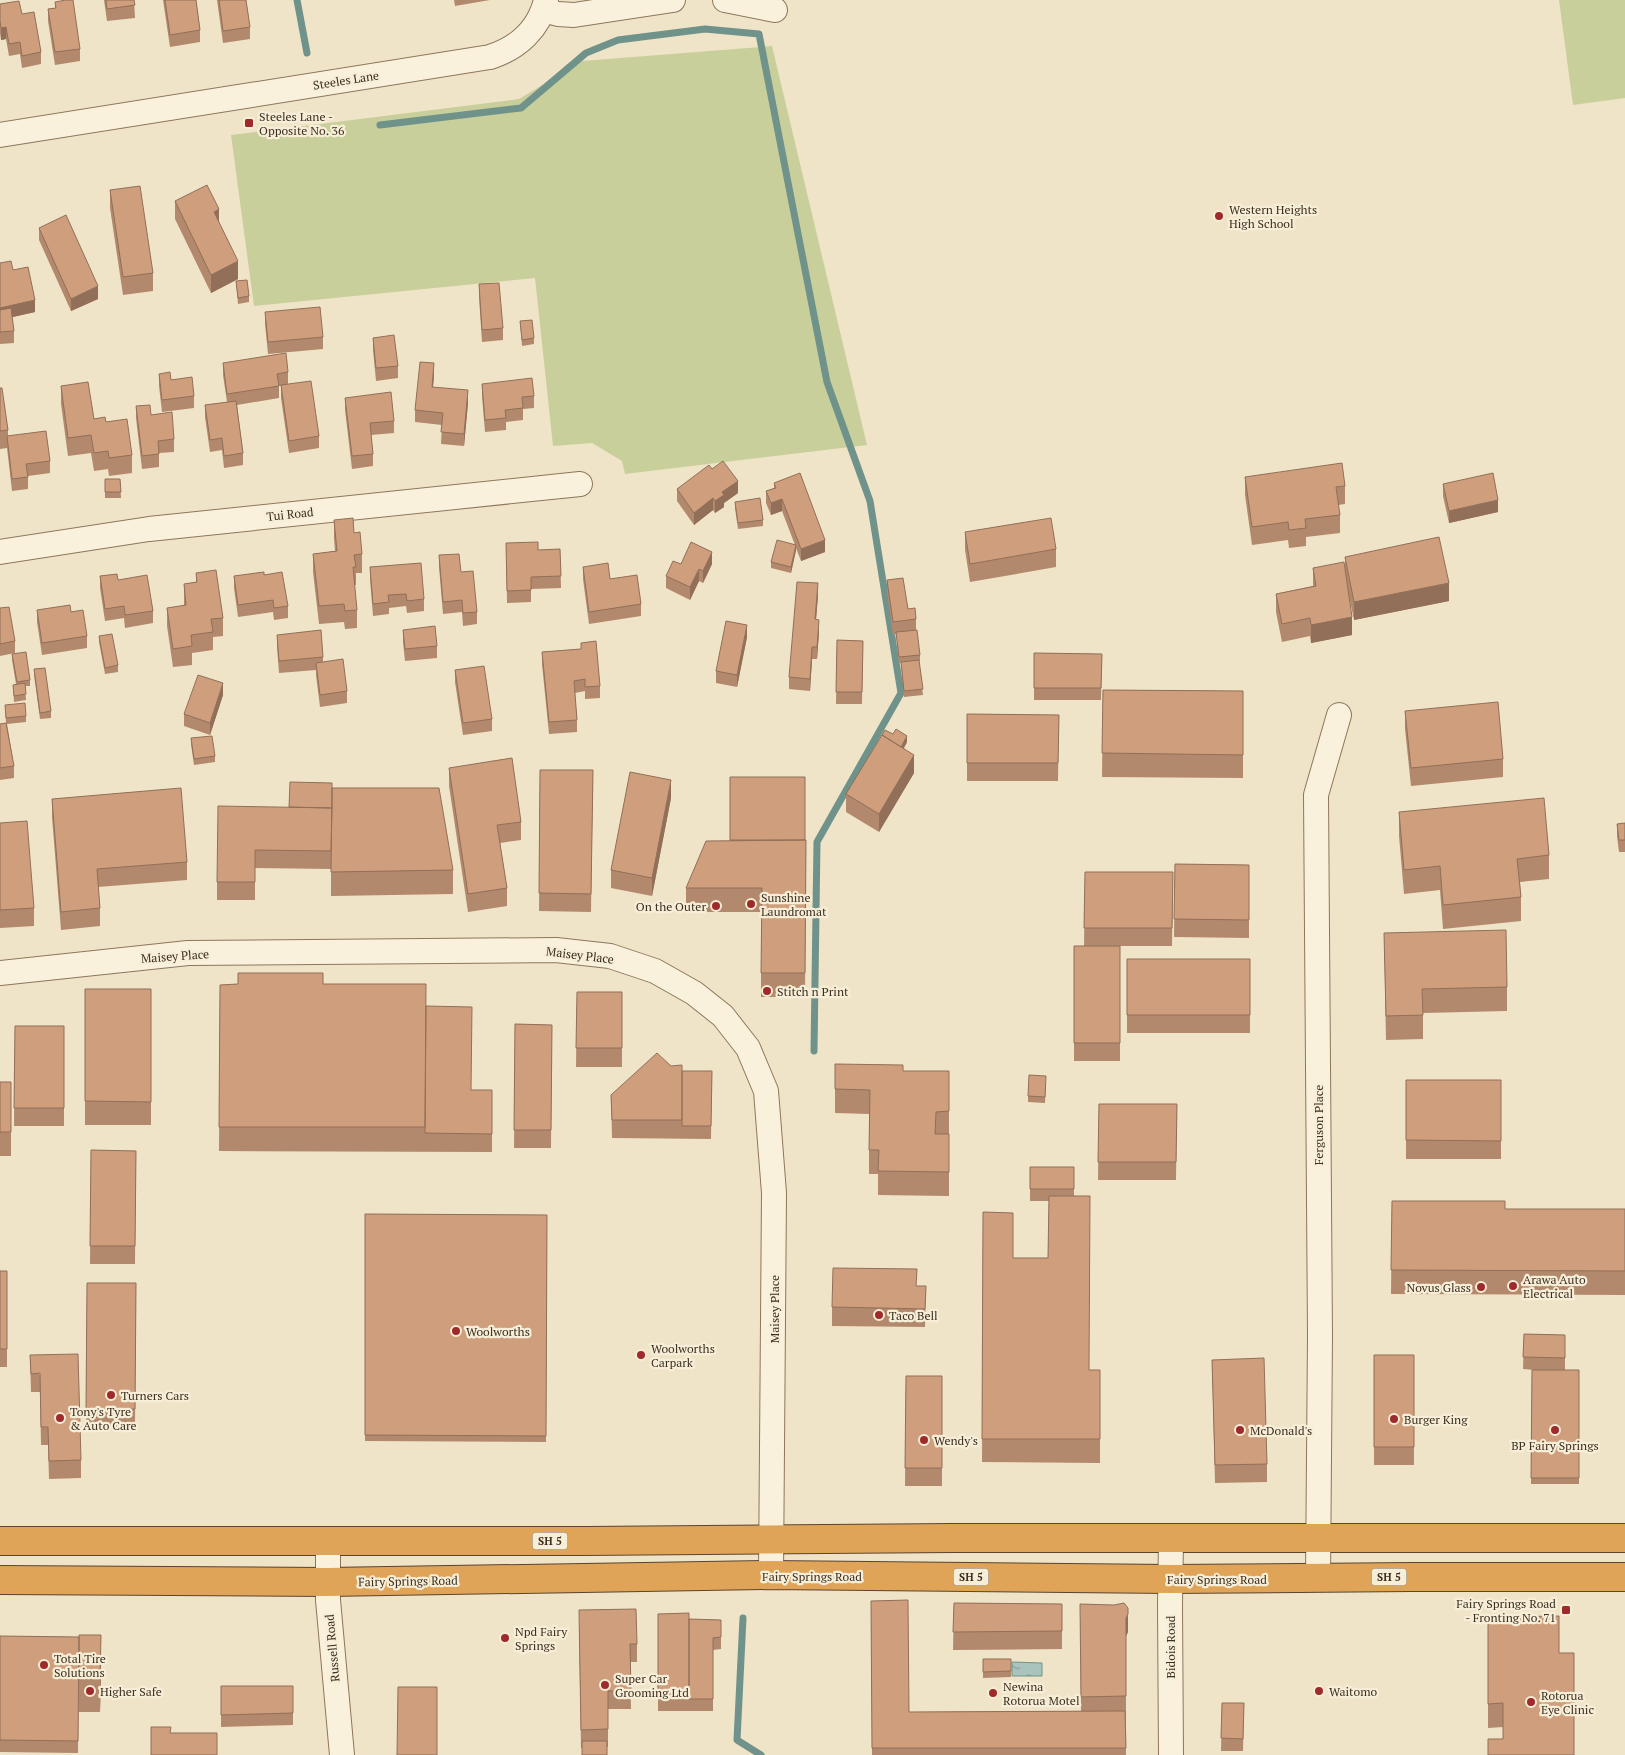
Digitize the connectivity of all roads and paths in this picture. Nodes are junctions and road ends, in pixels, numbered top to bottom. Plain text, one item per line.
1 (673, 0) edge
2 (725, 0) edge
3 (545, 5) edge
4 (775, 10) dead end
5 (0, 135) edge
6 (580, 484) dead end
7 (0, 552) edge
8 (1339, 715) dead end
9 (0, 973) edge
10 (1625, 1538) edge
11 (771, 1539) junction
12 (1171, 1539) junction
13 (1318, 1539) junction
14 (0, 1541) edge
15 (328, 1541) junction
16 (771, 1575) junction
17 (1625, 1578) edge
18 (1170, 1579) junction
19 (1318, 1579) junction
20 (0, 1580) edge
21 (328, 1582) junction
22 (342, 1755) edge
23 (1171, 1755) edge

1 - 3 street, Steeles Lane
2 - 4 street
3 - 5 street, Steeles Lane
6 - 7 street, Tui Road
8 - 13 street, Ferguson Place
9 - 11 street, Maisey Place
10 - 13 highway, SH 5
11 - 12 highway, SH 5
11 - 15 highway, SH 5
11 - 16 street, Maisey Place
12 - 13 highway, SH 5
12 - 18 street, Bidois Road
13 - 19 street, Ferguson Place
14 - 15 highway, SH 5
15 - 21 street, Russell Road
16 - 18 highway, Fairy Springs Road / SH 5
16 - 21 highway, Fairy Springs Road / SH 5
17 - 19 highway, Fairy Springs Road / SH 5
18 - 19 highway, Fairy Springs Road / SH 5
18 - 23 street, Bidois Road
20 - 21 highway, Fairy Springs Road / SH 5
21 - 22 street, Russell Road

